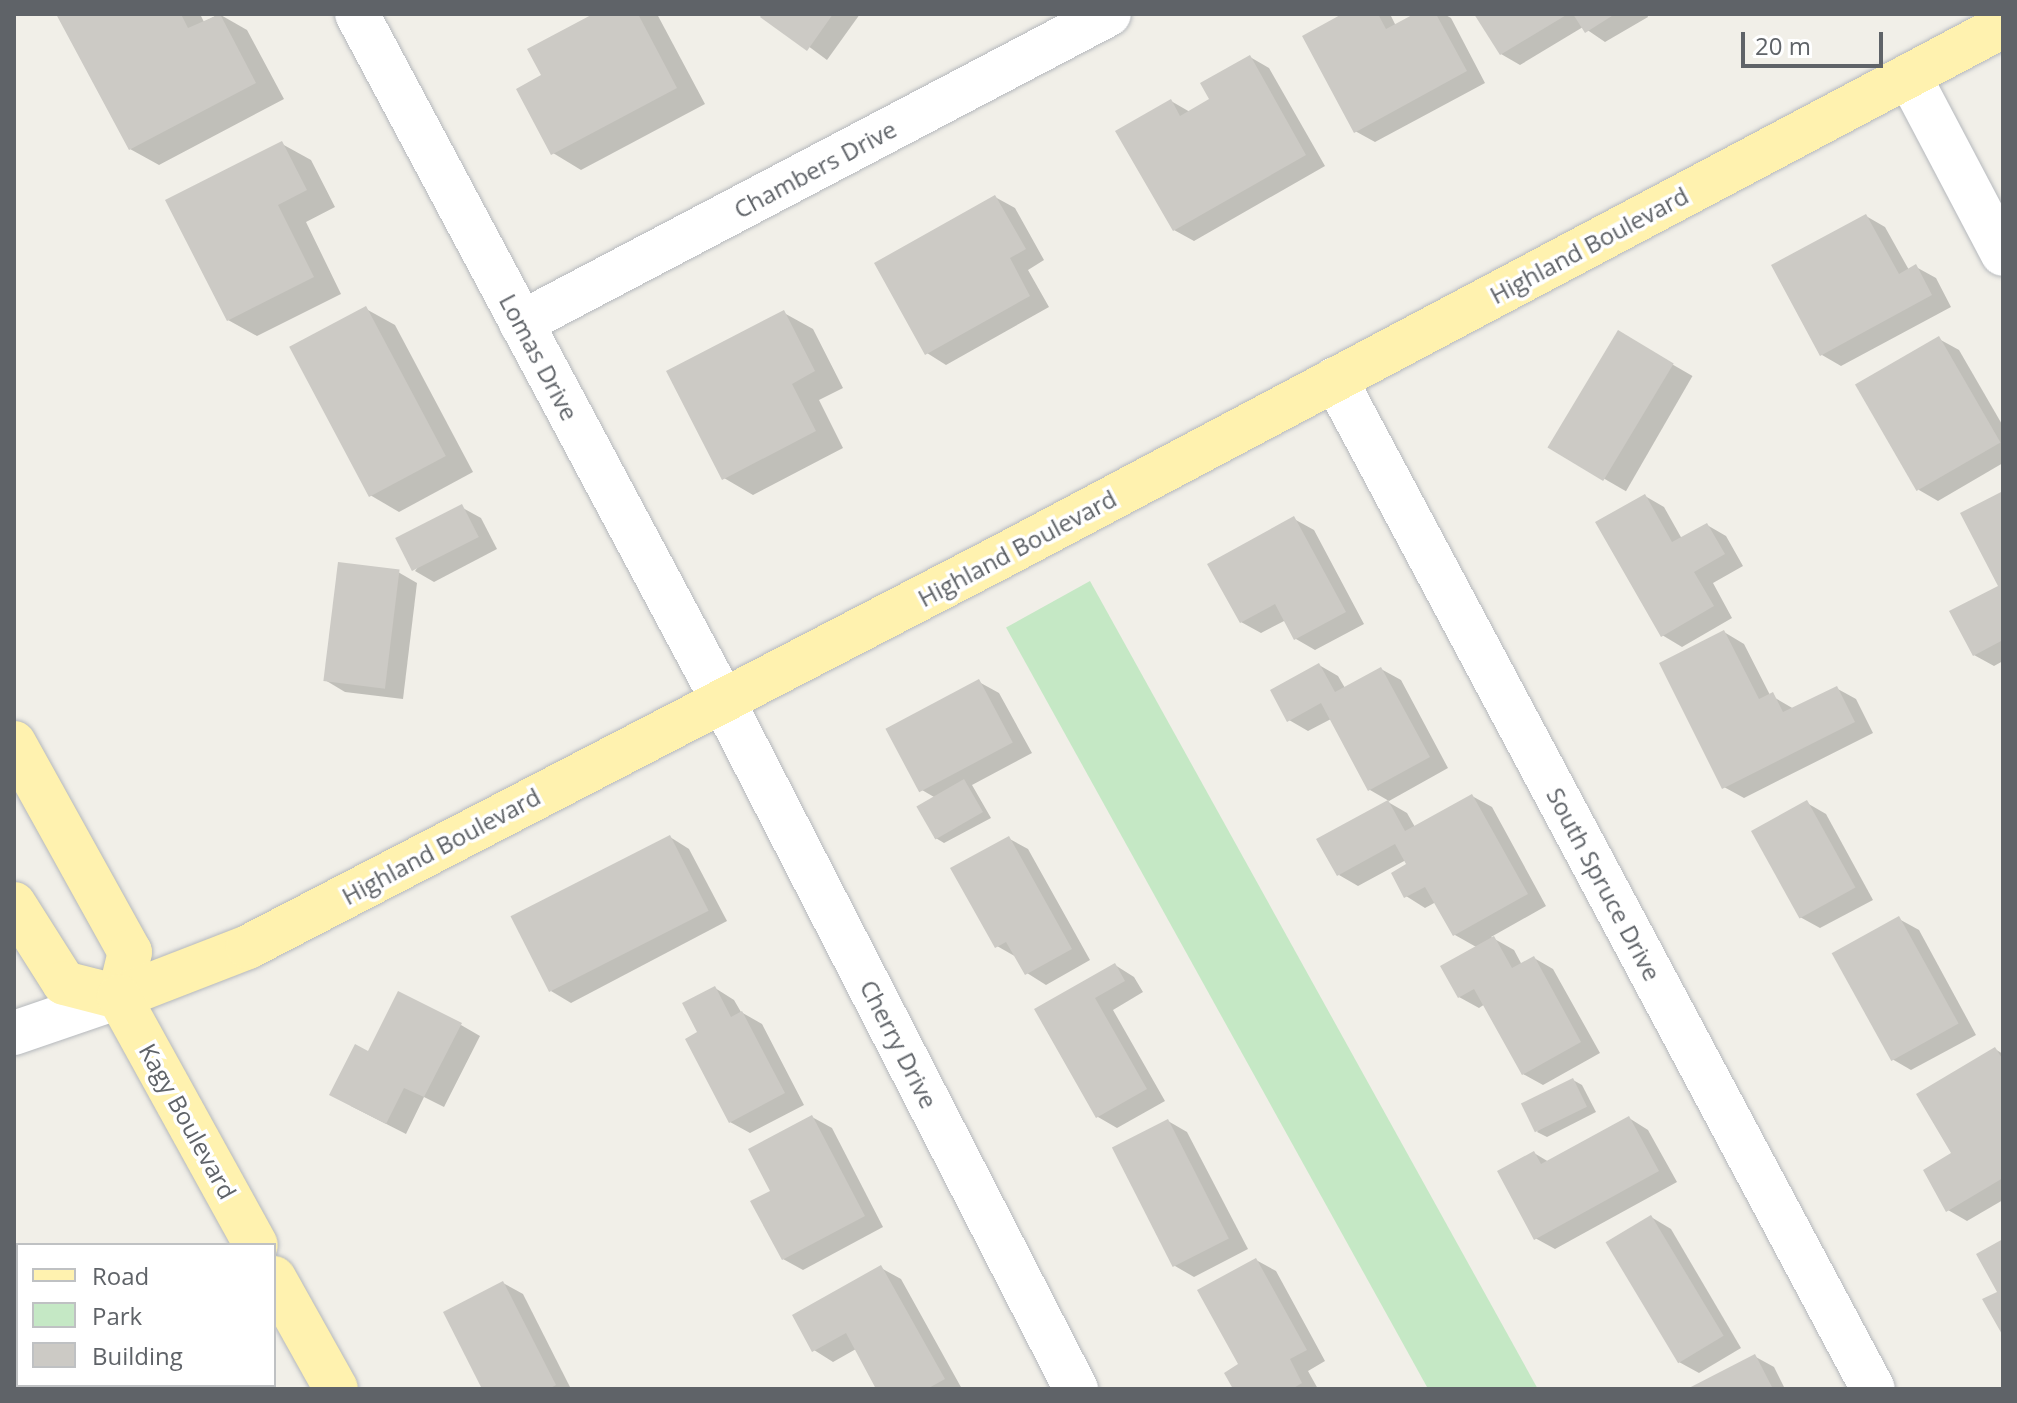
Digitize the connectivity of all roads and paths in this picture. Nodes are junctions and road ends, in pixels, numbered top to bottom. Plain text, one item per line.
1 (357, 14) edge
2 (1091, 18) edge
3 (2003, 26) edge
4 (1909, 76) junction
5 (2003, 254) edge
6 (521, 323) junction
7 (1335, 379) junction
8 (722, 699) junction
9 (14, 743) edge
10 (14, 904) edge
11 (119, 997) junction
12 (14, 1033) edge
13 (255, 1243) edge
14 (276, 1282) edge
15 (336, 1389) edge
16 (1076, 1389) edge
17 (1873, 1389) edge

1 - 6 street, Lomas Drive
2 - 6 street, Chambers Drive
3 - 4 main road, Highland Boulevard
4 - 5 street
4 - 7 main road, Highland Boulevard
6 - 8 street, Lomas Drive
7 - 8 main road, Highland Boulevard
7 - 17 street, South Spruce Drive
8 - 11 main road, Highland Boulevard
8 - 16 street, Cherry Drive
9 - 11 main road
10 - 11 main road
11 - 12 street, Highland Boulevard
11 - 13 main road, Kagy Boulevard
14 - 15 main road

